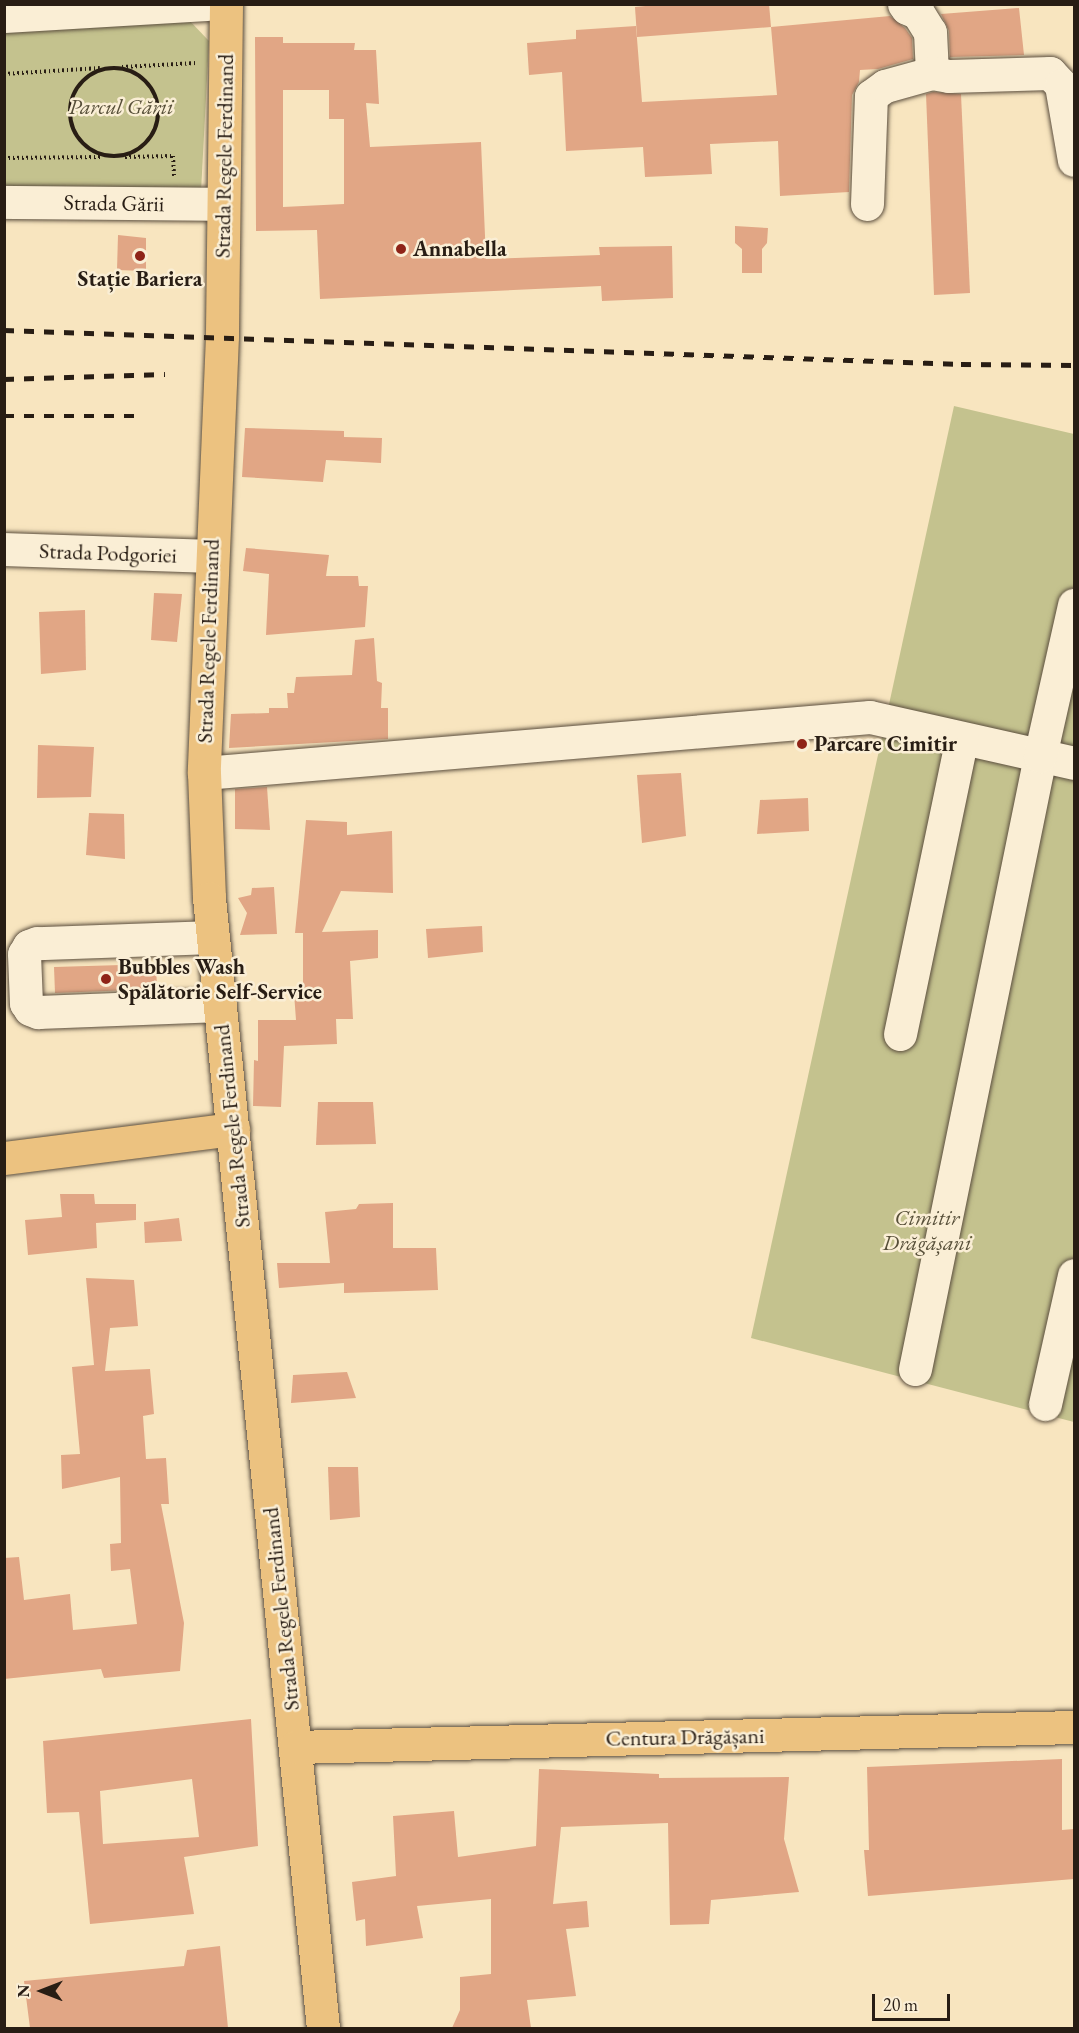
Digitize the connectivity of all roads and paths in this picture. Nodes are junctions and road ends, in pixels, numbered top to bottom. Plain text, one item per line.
1 (207, 4) edge
2 (226, 4) edge
3 (904, 4) edge
4 (4, 16) edge
5 (226, 61) junction
6 (112, 68) junction
7 (932, 73) junction
8 (4, 74) edge
9 (114, 157) junction
10 (4, 158) edge
11 (1074, 160) edge
12 (4, 202) edge
13 (174, 204) junction
14 (223, 204) junction
15 (867, 204) dead end
16 (4, 549) edge
17 (211, 556) junction
18 (1074, 605) edge
19 (962, 738) junction
20 (1040, 756) junction
21 (1074, 763) edge
22 (204, 773) junction
23 (213, 937) junction
24 (220, 1005) junction
25 (900, 1034) dead end
26 (233, 1129) junction
27 (4, 1158) edge
28 (1074, 1275) edge
29 (915, 1369) dead end
30 (1045, 1404) dead end
31 (1074, 1727) edge
32 (295, 1747) junction
33 (323, 2028) edge

1 - 4 street
2 - 5 main road, Strada Regele Ferdinand
3 - 7 street
5 - 6 path
5 - 14 main road, Strada Regele Ferdinand
6 - 8 path
6 - 9 path
6 - 9 path
7 - 11 street
7 - 15 street
9 - 10 path
9 - 13 path
12 - 13 street, Strada Gării
13 - 14 street, Strada Gării
14 - 17 main road, Strada Regele Ferdinand
16 - 17 street, Strada Podgoriei
17 - 22 main road, Strada Regele Ferdinand
18 - 20 street
19 - 20 street
19 - 22 street
19 - 25 street
20 - 21 street
20 - 29 street
22 - 23 main road, Strada Regele Ferdinand
23 - 24 main road, Strada Regele Ferdinand
23 - 24 street
24 - 26 main road, Strada Regele Ferdinand
26 - 27 main road
26 - 32 main road, Strada Regele Ferdinand
28 - 30 street
31 - 32 main road, Centura Drăgășani
32 - 33 main road, Strada Regele Ferdinand

